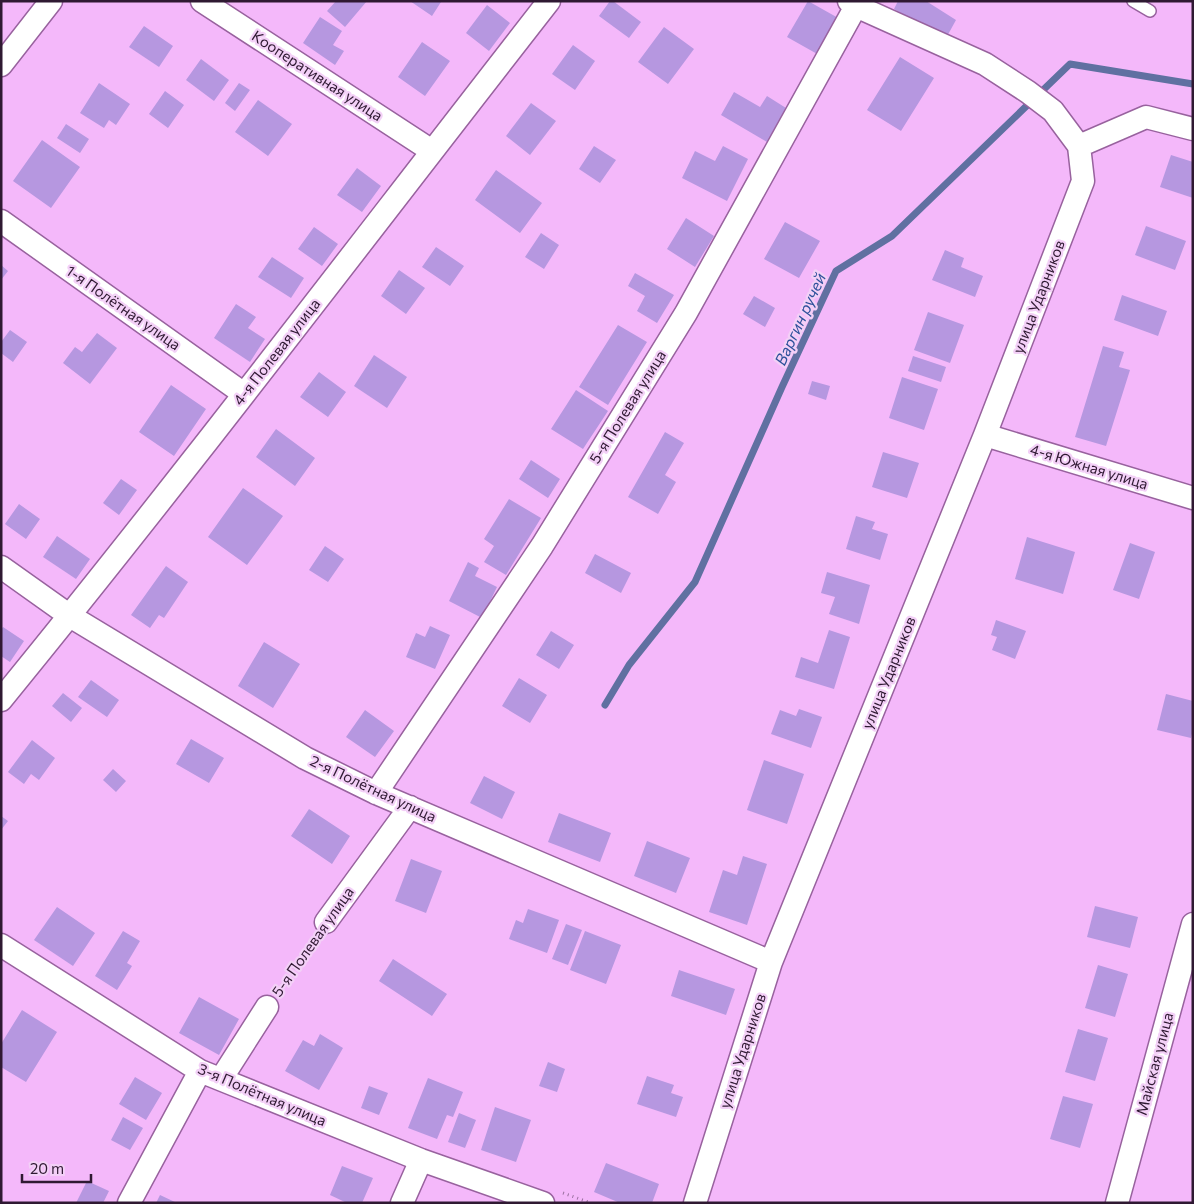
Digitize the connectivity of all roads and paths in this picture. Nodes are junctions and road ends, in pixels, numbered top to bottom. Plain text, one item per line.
1 (51, 1) edge
2 (202, 1) edge
3 (549, 1) edge
4 (1134, 1) edge
5 (855, 3) edge
6 (1150, 11) dead end
7 (1, 65) edge
8 (1193, 129) edge
9 (1080, 146) junction
10 (432, 151) junction
11 (1, 221) edge
12 (244, 394) junction
13 (985, 435) junction
14 (1193, 498) edge
15 (1, 567) edge
16 (70, 616) junction
17 (1, 700) edge
18 (376, 793) junction
19 (410, 807) junction
20 (326, 922) joint
21 (1193, 924) edge
22 (1, 944) edge
23 (771, 962) junction
24 (267, 1006) joint
25 (200, 1071) junction
26 (221, 1079) junction
27 (421, 1160) junction
28 (130, 1203) edge
29 (402, 1203) edge
30 (543, 1203) edge
31 (695, 1203) edge
32 (1116, 1203) edge

1 - 7 street
2 - 10 street, Кооперативная улица
3 - 10 street, 4-я Полевая улица
4 - 6 lane
5 - 9 street
5 - 18 street, 5-я Полевая улица
8 - 9 street
9 - 13 street, улица Ударников
10 - 12 street, 4-я Полевая улица
11 - 12 street, 1-я Полётная улица
12 - 16 street, 4-я Полевая улица
13 - 14 street, 4-я Южная улица
13 - 23 street, улица Ударников
15 - 16 street, 2-я Полётная улица
16 - 17 street, 4-я Полевая улица
16 - 18 street, 2-я Полётная улица
18 - 19 street, 2-я Полётная улица
19 - 20 street, 5-я Полевая улица
19 - 23 street, 2-я Полётная улица
20 - 24 path, 5-я Полевая улица
21 - 32 street, Майская улица
22 - 25 street, 3-я Полётная улица
23 - 31 street, улица Ударников
24 - 26 street, 5-я Полевая улица
25 - 26 street, 3-я Полётная улица
25 - 28 street
26 - 27 street, 3-я Полётная улица
27 - 29 street
27 - 30 street, 3-я Полётная улица

